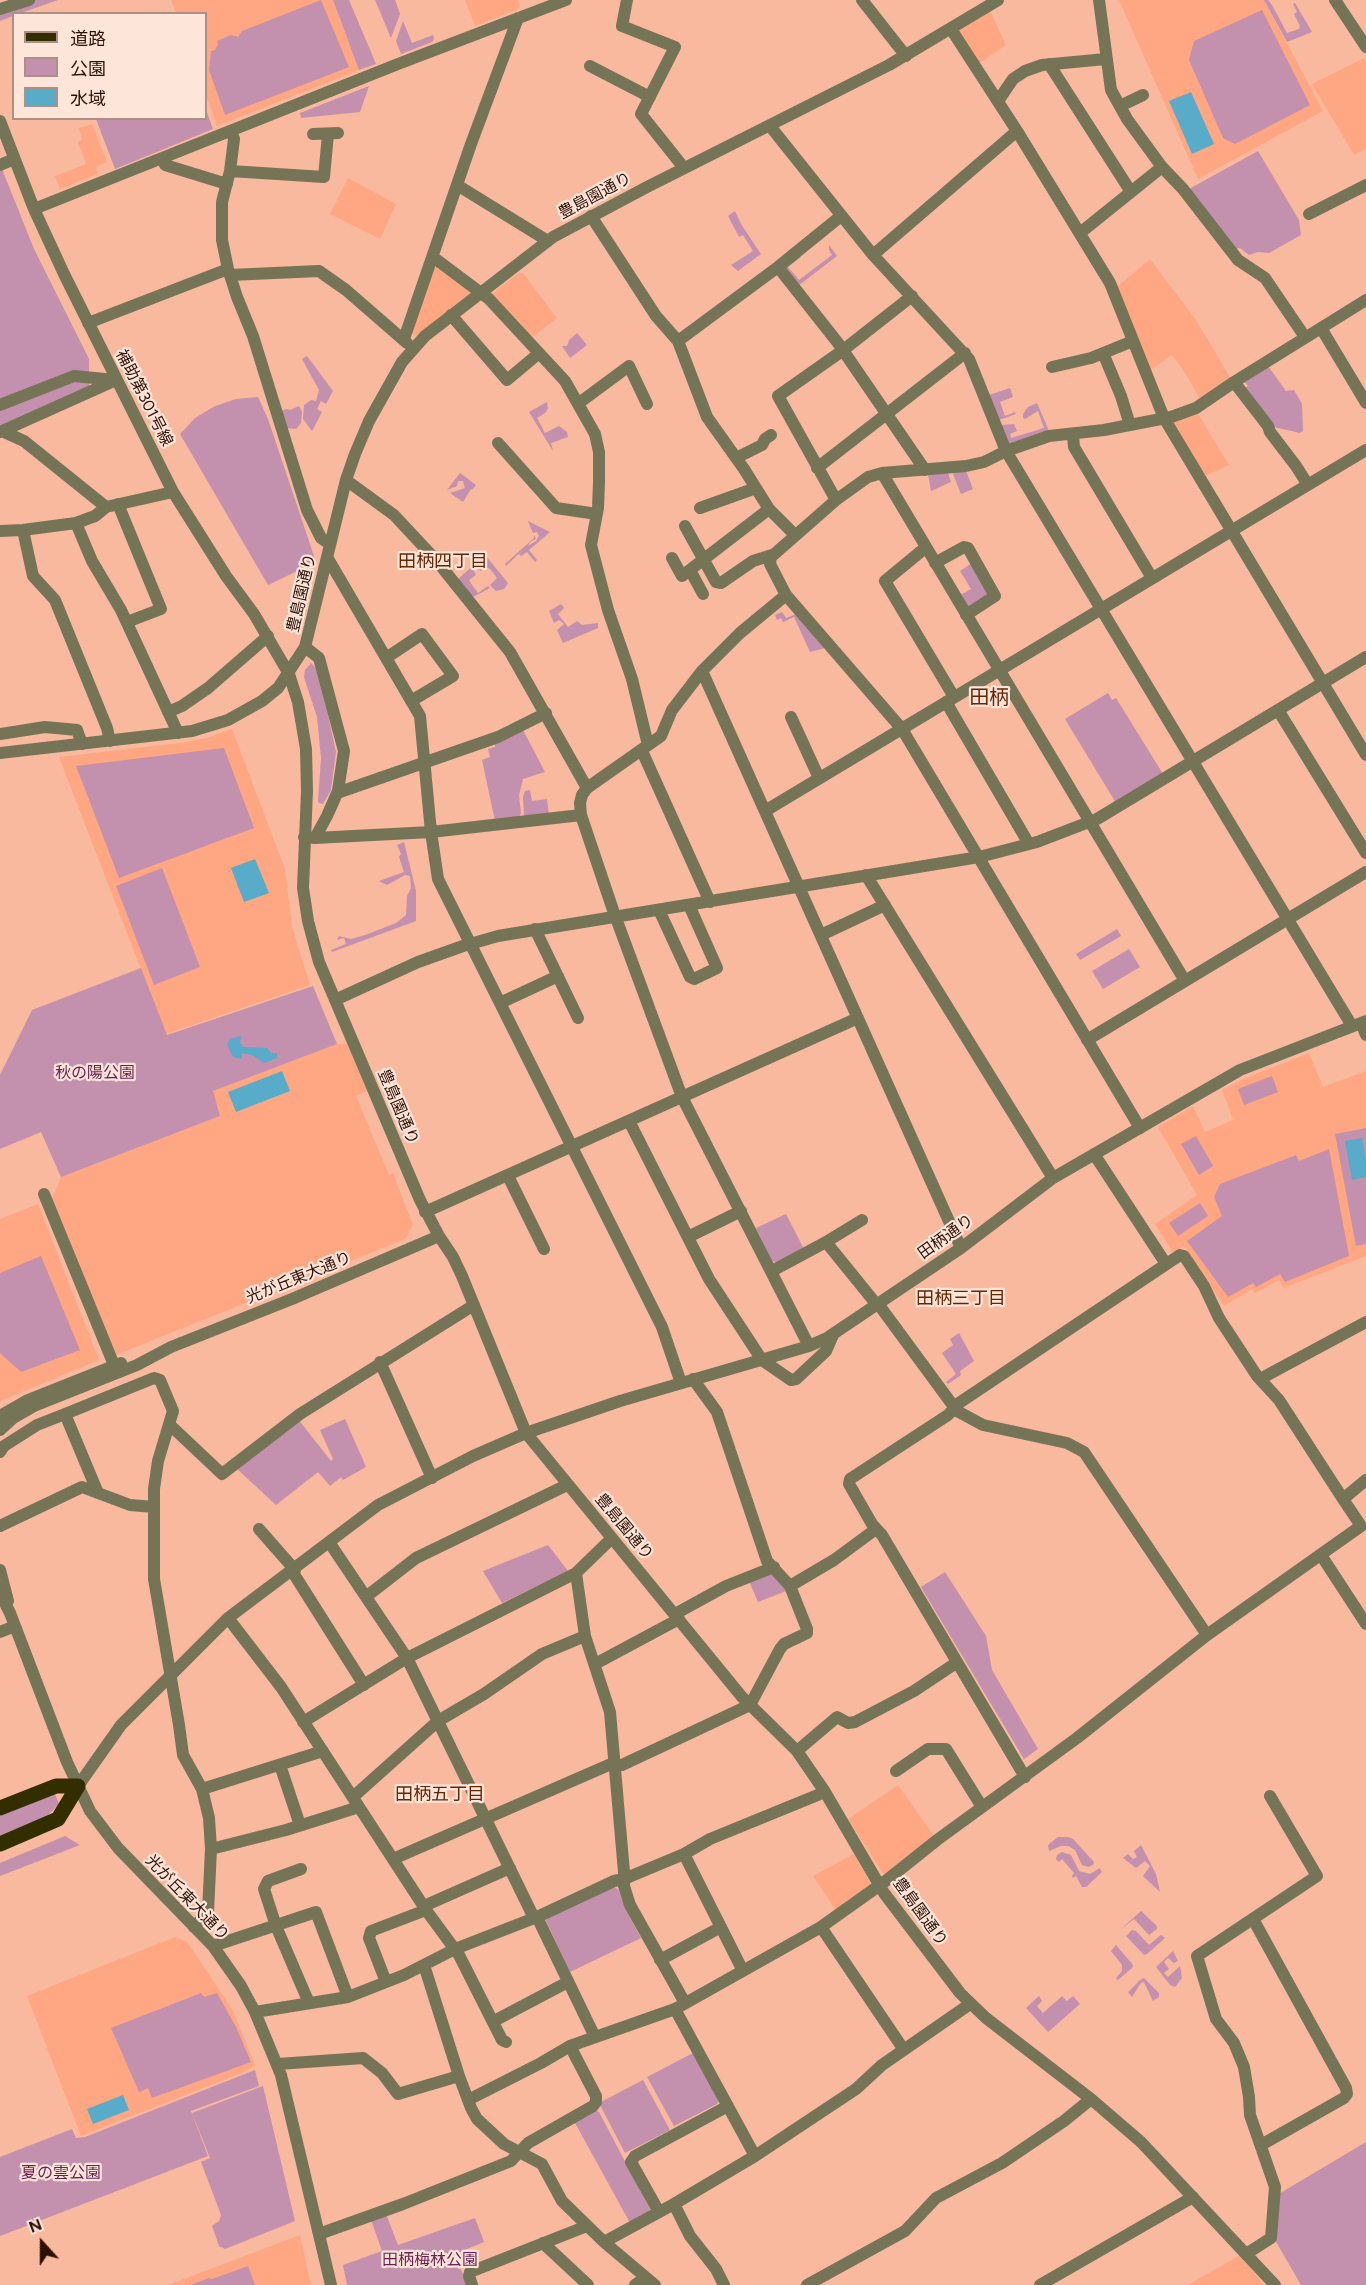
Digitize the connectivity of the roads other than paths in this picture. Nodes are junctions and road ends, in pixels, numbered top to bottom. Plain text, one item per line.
1 (29, 0) edge
2 (566, 0) edge
3 (627, 0) edge
4 (862, 0) edge
5 (998, 0) edge
6 (1099, 0) edge
7 (1335, 0) edge
8 (984, 4) edge
9 (0, 9) edge
10 (518, 18) junction
11 (951, 29) junction
12 (1366, 47) edge
13 (906, 56) junction
14 (1106, 59) junction
15 (1049, 64) junction
16 (590, 66) dead end
17 (1143, 95) dead end
18 (650, 97) junction
19 (998, 101) junction
20 (1120, 106) junction
21 (0, 121) edge
22 (770, 126) junction
23 (231, 130) junction
24 (1017, 131) junction
25 (313, 134) dead end
26 (162, 158) junction
27 (14, 159) junction
28 (0, 165) edge
29 (1162, 167) junction
30 (684, 168) junction
31 (229, 177) junction
32 (457, 185) junction
33 (1366, 185) edge
34 (1131, 192) junction
35 (34, 209) junction
36 (1309, 214) dead end
37 (591, 216) junction
38 (841, 216) junction
39 (1080, 233) junction
40 (548, 241) junction
41 (873, 255) junction
42 (433, 257) junction
43 (778, 267) junction
44 (229, 272) junction
45 (482, 293) junction
46 (912, 296) junction
47 (1366, 300) edge
48 (451, 315) junction
49 (88, 323) junction
50 (1321, 328) junction
51 (1305, 337) junction
52 (678, 340) junction
53 (1133, 341) junction
54 (408, 344) junction
55 (842, 351) junction
56 (965, 353) junction
57 (1103, 353) junction
58 (538, 354) junction
59 (1052, 366) dead end
60 (116, 380) junction
61 (1234, 382) junction
62 (579, 403) junction
63 (1366, 403) edge
64 (647, 404) dead end
65 (0, 405) edge
66 (886, 415) junction
67 (1164, 418) junction
68 (1130, 425) junction
69 (1, 432) edge
70 (771, 435) dead end
71 (1073, 435) junction
72 (498, 443) dead end
73 (1366, 450) edge
74 (1006, 451) junction
75 (736, 458) junction
76 (817, 468) junction
77 (926, 470) junction
78 (882, 473) junction
79 (346, 480) junction
80 (1308, 485) junction
81 (756, 488) junction
82 (173, 492) junction
83 (836, 500) junction
84 (112, 506) junction
85 (700, 508) dead end
86 (769, 509) junction
87 (597, 514) junction
88 (76, 523) junction
89 (685, 526) dead end
90 (24, 530) junction
91 (0, 531) edge
92 (1231, 531) junction
93 (795, 535) junction
94 (330, 544) junction
95 (925, 548) junction
96 (772, 555) junction
97 (327, 557) junction
98 (672, 558) dead end
99 (704, 560) junction
100 (935, 563) junction
101 (690, 570) junction
102 (1152, 578) junction
103 (703, 594) dead end
104 (786, 595) junction
105 (1102, 609) junction
106 (966, 615) junction
107 (127, 622) junction
108 (268, 636) junction
109 (306, 647) junction
110 (1366, 657) edge
111 (386, 658) junction
112 (999, 670) junction
113 (702, 671) junction
114 (289, 674) junction
115 (1323, 684) junction
116 (950, 700) junction
117 (411, 701) junction
118 (1278, 710) junction
119 (168, 712) junction
120 (546, 713) junction
121 (791, 717) dead end
122 (902, 729) junction
123 (178, 733) junction
124 (0, 734) edge
125 (110, 741) junction
126 (82, 744) junction
127 (645, 748) junction
128 (0, 753) edge
129 (1366, 755) edge
130 (424, 761) junction
131 (1194, 761) junction
132 (819, 778) junction
133 (587, 788) junction
134 (337, 793) junction
135 (765, 810) junction
136 (581, 815) junction
137 (1090, 822) junction
138 (431, 832) junction
139 (309, 838) junction
140 (1029, 844) junction
141 (1366, 853) edge
142 (979, 857) junction
143 (1366, 872) edge
144 (866, 875) junction
145 (799, 886) junction
146 (710, 902) junction
147 (689, 905) junction
148 (885, 905) junction
149 (659, 910) junction
150 (615, 917) junction
151 (1288, 919) junction
152 (535, 929) junction
153 (820, 935) junction
154 (470, 944) junction
155 (558, 976) junction
156 (1185, 981) junction
157 (334, 1000) junction
158 (500, 1003) junction
159 (578, 1018) dead end
160 (858, 1018) junction
161 (1361, 1026) edge
162 (1087, 1040) junction
163 (682, 1097) junction
164 (629, 1121) junction
165 (1140, 1128) junction
166 (572, 1147) junction
167 (1094, 1154) junction
168 (508, 1176) junction
169 (1053, 1178) junction
170 (44, 1194) dead end
171 (741, 1211) junction
172 (426, 1212) junction
173 (862, 1220) dead end
174 (439, 1236) junction
175 (688, 1237) junction
176 (826, 1242) junction
177 (961, 1248) junction
178 (544, 1249) dead end
179 (1166, 1264) junction
180 (772, 1271) junction
181 (474, 1305) junction
182 (878, 1305) junction
183 (1366, 1322) edge
184 (833, 1335) junction
185 (809, 1346) junction
186 (171, 1347) junction
187 (762, 1360) junction
188 (380, 1362) junction
189 (114, 1365) junction
190 (104, 1379) junction
191 (1260, 1379) junction
192 (687, 1381) junction
193 (111, 1395) junction
194 (954, 1408) junction
195 (65, 1414) junction
196 (0, 1416) edge
197 (170, 1425) junction
198 (0, 1430) edge
199 (526, 1433) junction
200 (2, 1446) edge
201 (432, 1478) junction
202 (1366, 1480) edge
203 (567, 1485) junction
204 (98, 1493) junction
205 (1343, 1499) junction
206 (154, 1507) junction
207 (0, 1526) edge
208 (260, 1529) dead end
209 (876, 1529) junction
210 (1364, 1530) edge
211 (612, 1538) junction
212 (329, 1542) junction
213 (1321, 1555) junction
214 (774, 1567) junction
215 (0, 1570) edge
216 (293, 1570) junction
217 (576, 1573) junction
218 (789, 1586) junction
219 (0, 1593) edge
220 (367, 1596) junction
221 (10, 1613) junction
222 (677, 1617) junction
223 (228, 1618) junction
224 (1366, 1624) edge
225 (15, 1626) junction
226 (0, 1632) edge
227 (1207, 1635) junction
228 (585, 1636) junction
229 (407, 1658) junction
230 (956, 1663) junction
231 (595, 1664) junction
232 (171, 1674) junction
233 (364, 1685) junction
234 (750, 1705) junction
235 (438, 1721) junction
236 (303, 1722) junction
237 (322, 1751) junction
238 (797, 1751) junction
239 (615, 1763) junction
240 (280, 1765) junction
241 (896, 1771) dead end
242 (1025, 1777) junction
243 (78, 1786) junction
244 (202, 1789) junction
245 (825, 1792) junction
246 (1270, 1796) dead end
247 (356, 1802) junction
248 (0, 1808) edge
249 (982, 1808) junction
250 (486, 1819) junction
251 (300, 1826) junction
252 (0, 1844) edge
253 (211, 1849) junction
254 (684, 1854) junction
255 (393, 1859) junction
256 (510, 1868) junction
257 (301, 1869) dead end
258 (624, 1879) junction
259 (880, 1886) junction
260 (425, 1908) junction
261 (535, 1917) junction
262 (1253, 1919) junction
263 (276, 1926) junction
264 (194, 1927) junction
265 (721, 1927) junction
266 (821, 1927) junction
267 (213, 1946) junction
268 (454, 1948) junction
269 (660, 1960) junction
270 (424, 1965) junction
271 (743, 1971) junction
272 (386, 1982) junction
273 (568, 1982) junction
274 (348, 1997) junction
275 (309, 2003) junction
276 (970, 2004) junction
277 (680, 2006) junction
278 (255, 2012) junction
279 (494, 2021) junction
280 (595, 2037) junction
281 (506, 2042) dead end
282 (570, 2046) junction
283 (904, 2050) junction
284 (278, 2064) junction
285 (459, 2076) junction
286 (1091, 2099) junction
287 (468, 2100) junction
288 (728, 2106) junction
289 (1261, 2145) junction
290 (519, 2153) junction
291 (756, 2156) junction
292 (1193, 2197) junction
293 (674, 2204) junction
294 (659, 2212) junction
295 (587, 2226) junction
296 (319, 2234) junction
297 (604, 2242) junction
298 (543, 2243) junction
299 (1246, 2254) junction
300 (645, 2283) edge
301 (331, 2285) edge
302 (472, 2285) edge
303 (588, 2285) edge
304 (724, 2285) edge
305 (807, 2285) edge
306 (1040, 2285) edge
307 (1275, 2285) edge

1 - 9 street
2 - 10 street
3 - 18 street
4 - 13 street
5 - 8 street, 豊島園通り
6 - 14 street
7 - 12 street
8 - 11 street, 豊島園通り
10 - 23 street
10 - 32 street
11 - 13 street, 豊島園通り
11 - 19 street
13 - 22 street, 豊島園通り
14 - 15 street
14 - 20 street
15 - 19 street
15 - 34 street
16 - 18 street
17 - 20 street
18 - 30 street
19 - 24 street
20 - 29 street
21 - 27 street, 補助第301号線
22 - 30 street, 豊島園通り
22 - 38 street
23 - 26 street
23 - 31 street
24 - 39 street
24 - 41 street
25 - 31 street
26 - 31 street
26 - 35 street
27 - 28 street
27 - 35 street, 補助第301号線
29 - 34 street
29 - 51 street
30 - 37 street, 豊島園通り
31 - 44 street
32 - 40 street
32 - 42 street
33 - 36 street
34 - 39 street
35 - 49 street, 補助第301号線
37 - 40 street, 豊島園通り
37 - 52 street
38 - 41 street
38 - 43 street
39 - 53 street
40 - 45 street, 豊島園通り
41 - 46 street
42 - 45 street
42 - 54 street
43 - 52 street
43 - 55 street
44 - 49 street
44 - 54 street
44 - 94 street
45 - 48 street, 豊島園通り
45 - 58 street
46 - 55 street
46 - 56 street
47 - 50 street
48 - 54 street, 豊島園通り
48 - 58 street
49 - 60 street, 補助第301号線
50 - 51 street
50 - 63 street
51 - 61 street
52 - 75 street
53 - 57 street
53 - 67 street
54 - 79 street, 豊島園通り
55 - 66 street
55 - 76 street
56 - 66 street
56 - 74 street
57 - 59 street
57 - 68 street
58 - 62 street
60 - 65 street
60 - 69 street
60 - 82 street, 補助第301号線
61 - 67 street
61 - 80 street
62 - 64 street
62 - 87 street
66 - 76 street
66 - 77 street
67 - 68 street
67 - 92 street
68 - 71 street
69 - 84 street
70 - 75 street
71 - 74 street
71 - 102 street
72 - 87 street
73 - 80 street
74 - 77 street
74 - 105 street
75 - 81 street
76 - 83 street
77 - 78 street
78 - 83 street
78 - 95 street
79 - 94 street, 豊島園通り
79 - 120 street
80 - 92 street
81 - 85 street
81 - 86 street
82 - 84 street
82 - 108 street, 補助第301号線
83 - 93 street
84 - 88 street
84 - 107 street
86 - 93 street
86 - 99 street
87 - 127 street
88 - 90 street
88 - 107 street
89 - 99 street
90 - 91 street
90 - 125 street
92 - 102 street
92 - 115 street
93 - 96 street
94 - 97 street, 豊島園通り
95 - 100 street
95 - 116 street
96 - 99 street
96 - 104 street
97 - 109 street, 豊島園通り
97 - 111 street
98 - 101 street
99 - 101 street
100 - 106 street
100 - 106 street
101 - 103 street
102 - 105 street
104 - 113 street
104 - 122 street
105 - 112 street
105 - 131 street
106 - 112 street
107 - 119 street
108 - 114 street, 補助第301号線
108 - 119 street
109 - 114 street, 豊島園通り
109 - 134 street
110 - 115 street
111 - 117 street
111 - 117 street
112 - 116 street
112 - 137 street
113 - 127 street
113 - 135 street
114 - 123 street
114 - 139 street, 豊島園通り
115 - 118 street
115 - 129 street
116 - 122 street
116 - 140 street
117 - 130 street
118 - 131 street
118 - 141 street
119 - 123 street
120 - 130 street
120 - 133 street
121 - 132 street
122 - 132 street
122 - 142 street
123 - 125 street
124 - 126 street
125 - 126 street
126 - 128 street
127 - 133 street
127 - 146 street
130 - 134 street
130 - 138 street
131 - 137 street
131 - 151 street
132 - 135 street
133 - 136 street
134 - 139 street
135 - 145 street
136 - 138 street
136 - 150 street
137 - 140 street
137 - 156 street
138 - 139 street
138 - 154 street
139 - 157 street, 豊島園通り
140 - 142 street
142 - 144 street
142 - 162 street
143 - 151 street
144 - 145 street
144 - 148 street
145 - 146 street
145 - 153 street
146 - 147 street
147 - 149 street
147 - 149 street
148 - 153 street
148 - 169 street
149 - 150 street
150 - 152 street
150 - 163 street
151 - 156 street
151 - 161 street
152 - 154 street
152 - 155 street
153 - 160 street
154 - 157 street
154 - 158 street
155 - 158 street
155 - 159 street
156 - 162 street
157 - 172 street, 豊島園通り
158 - 166 street
160 - 163 street
160 - 177 street
161 - 165 street, 田柄通り
162 - 165 street
163 - 164 street
163 - 171 street
164 - 166 street
164 - 175 street
165 - 167 street, 田柄通り
166 - 168 street
166 - 192 street
167 - 169 street, 田柄通り
167 - 179 street
168 - 172 street
168 - 178 street
169 - 177 street, 田柄通り
170 - 189 street
171 - 175 street
171 - 180 street
172 - 174 street, 豊島園通り
173 - 176 street
174 - 181 street, 豊島園通り
174 - 186 street, 光が丘東大通り
175 - 187 street
176 - 180 street
176 - 182 street
177 - 182 street, 田柄通り
179 - 191 street
179 - 194 street
180 - 185 street
181 - 188 street
181 - 199 street, 豊島園通り
182 - 184 street, 田柄通り
182 - 194 street
183 - 191 street
184 - 185 street, 田柄通り
184 - 187 street
185 - 187 street, 田柄通り
186 - 189 street, 光が丘東大通り
186 - 190 street, 光が丘東大通り
187 - 192 street, 田柄通り
188 - 197 street
188 - 201 street
189 - 196 street, 光が丘東大通り
190 - 193 street
190 - 198 street, 光が丘東大通り
191 - 205 street
192 - 199 street, 田柄通り
192 - 214 street
193 - 195 street
193 - 197 street
194 - 209 street
194 - 227 street
195 - 200 street
195 - 204 street
197 - 206 street
199 - 201 street, 田柄通り
199 - 203 street, 豊島園通り
201 - 212 street, 田柄通り
202 - 205 street
203 - 211 street, 豊島園通り
203 - 220 street
204 - 206 street
204 - 207 street
205 - 210 street
206 - 232 street
208 - 216 street
209 - 218 street
209 - 230 street
210 - 213 street
211 - 217 street
211 - 222 street, 豊島園通り
212 - 216 street, 田柄通り
212 - 220 street
213 - 224 street
213 - 227 street
214 - 218 street
214 - 222 street
215 - 221 street, 光が丘東大通り
216 - 223 street, 田柄通り
216 - 233 street
217 - 228 street
217 - 229 street
218 - 234 street
219 - 221 street, 光が丘東大通り
220 - 229 street
221 - 225 street, 光が丘東大通り
222 - 231 street
222 - 234 street, 豊島園通り
223 - 232 street, 田柄通り
223 - 236 street
225 - 226 street
225 - 243 street, 光が丘東大通り
227 - 242 street
228 - 231 street
228 - 235 street
229 - 233 street
229 - 235 street
230 - 238 street
230 - 242 street
231 - 239 street
232 - 243 street, 田柄通り
232 - 244 street
233 - 236 street
234 - 238 street, 豊島園通り
234 - 239 street
235 - 247 street
235 - 250 street
236 - 237 street
237 - 240 street
237 - 247 street
238 - 245 street, 豊島園通り
239 - 250 street
239 - 258 street
240 - 244 street
240 - 251 street
241 - 249 street
242 - 249 street
243 - 248 main road
243 - 252 main road
243 - 264 street, 光が丘東大通り
244 - 253 street
245 - 254 street
245 - 259 street, 豊島園通り
246 - 262 street
247 - 251 street
247 - 255 street
249 - 259 street
250 - 255 street
250 - 256 street
251 - 253 street
253 - 264 street
254 - 258 street
254 - 265 street
255 - 260 street
256 - 260 street
256 - 261 street
257 - 263 street
258 - 261 street
258 - 269 street
259 - 266 street
259 - 276 street, 豊島園通り
260 - 268 street
260 - 272 street
261 - 268 street
261 - 273 street
262 - 289 street
262 - 289 street
263 - 267 street
263 - 274 street
263 - 275 street
264 - 267 street, 光が丘東大通り
265 - 269 street
265 - 271 street
266 - 271 street
266 - 283 street
267 - 278 street, 光が丘東大通り
268 - 270 street
268 - 279 street
269 - 277 street
270 - 272 street
270 - 285 street
271 - 277 street
272 - 274 street
273 - 279 street
273 - 280 street
274 - 275 street
275 - 278 street
276 - 283 street
276 - 286 street, 豊島園通り
277 - 280 street
277 - 288 street
278 - 284 street, 光が丘東大通り
279 - 281 street
280 - 282 street
282 - 287 street
282 - 290 street
283 - 291 street
284 - 285 street
284 - 296 street, 光が丘東大通り
285 - 287 street
286 - 292 street, 豊島園通り
286 - 305 street
287 - 290 street
288 - 291 street
288 - 294 street
289 - 299 street
290 - 295 street
290 - 296 street
291 - 293 street
292 - 299 street, 豊島園通り
292 - 306 street
293 - 294 street
293 - 304 street
294 - 297 street
295 - 297 street
295 - 298 street
296 - 301 street, 光が丘東大通り
297 - 300 street
298 - 302 street
298 - 303 street
299 - 307 street, 豊島園通り

